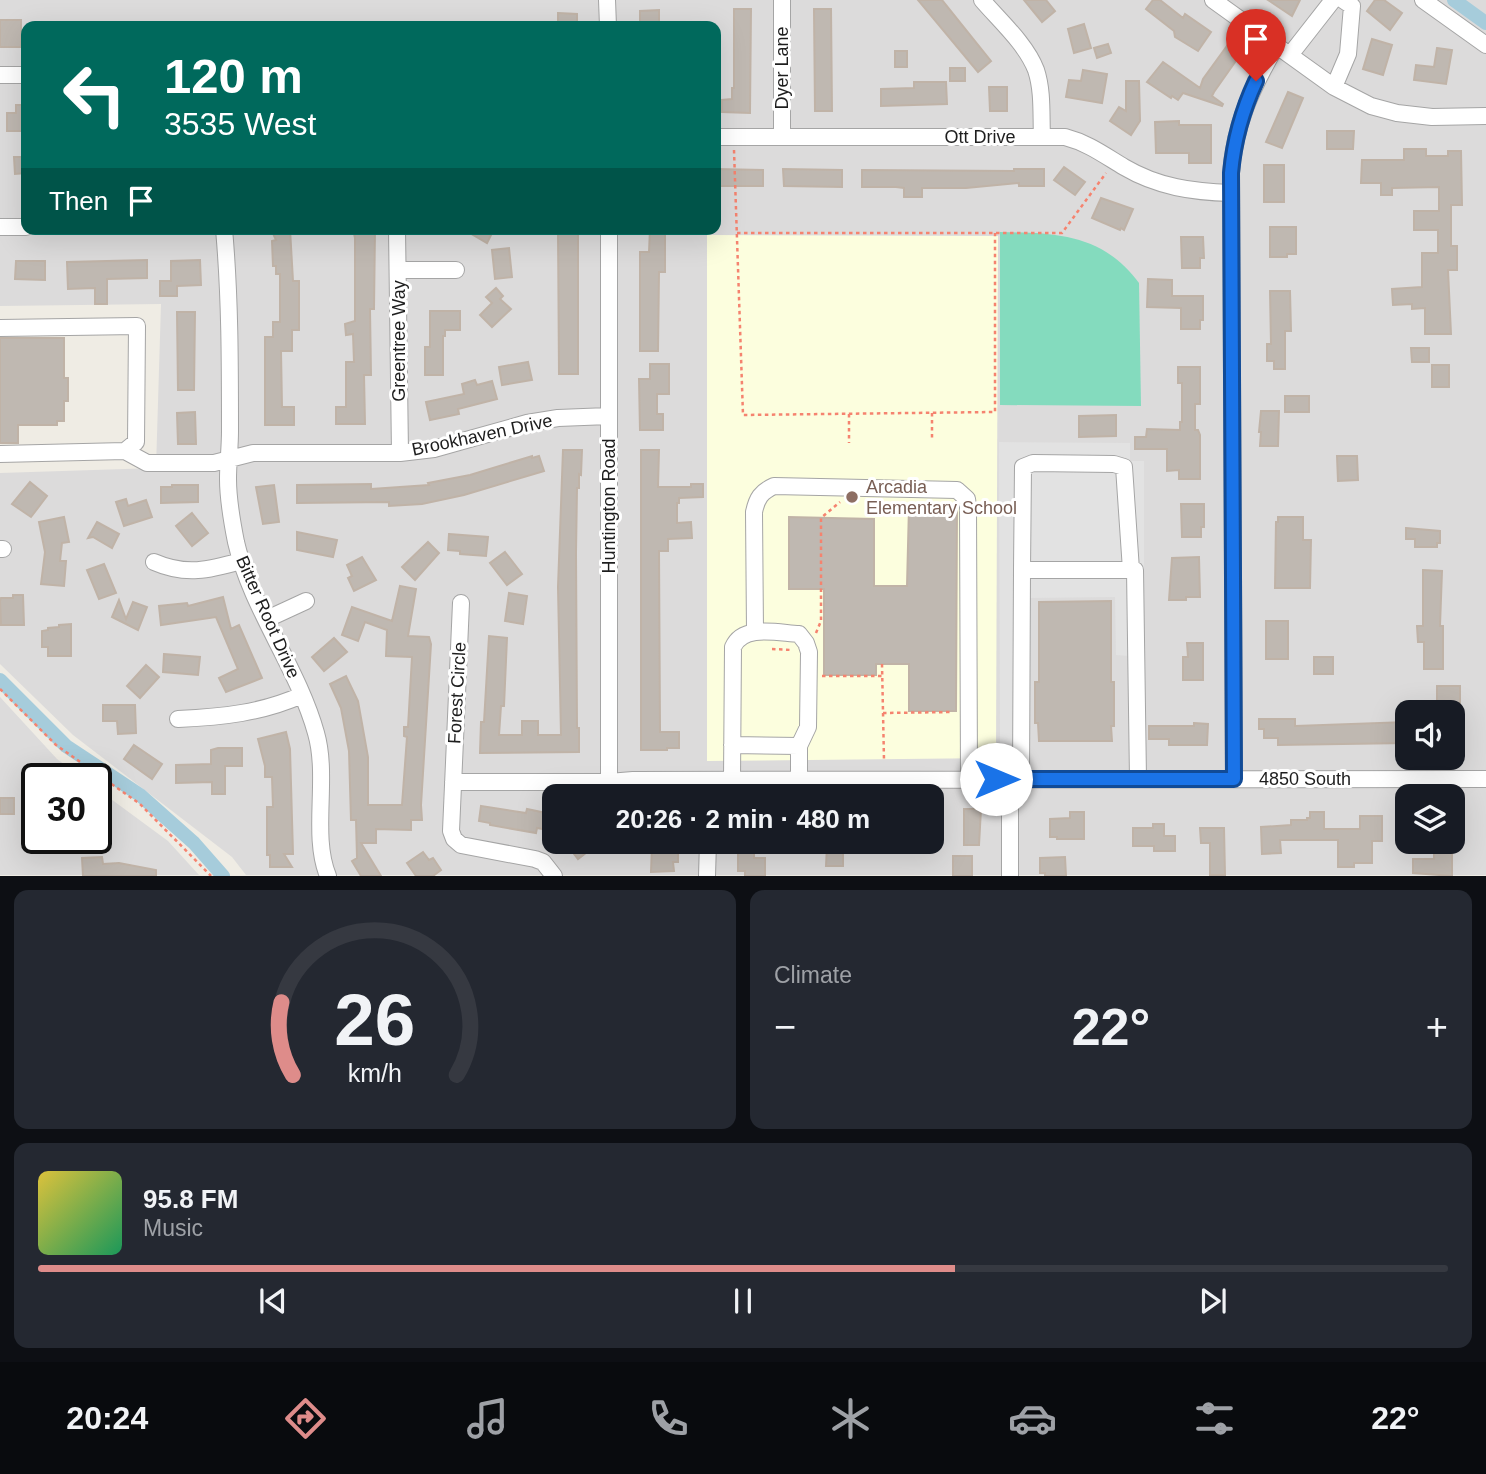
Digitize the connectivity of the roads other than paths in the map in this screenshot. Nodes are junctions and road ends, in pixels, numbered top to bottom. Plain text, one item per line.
1 (607, 0) edge
2 (782, 0) edge
3 (982, 0) edge
4 (1213, 0) edge
5 (1332, 0) edge
6 (1343, 0) edge
7 (1423, 0) edge
8 (608, 21) edge
9 (1486, 45) edge
10 (1283, 51) junction
11 (0, 75) edge
12 (21, 75) edge
13 (1334, 87) junction
14 (1486, 116) edge
15 (721, 137) edge
16 (782, 137) junction
17 (1042, 137) junction
18 (1231, 193) junction
19 (0, 227) edge
20 (21, 227) edge
21 (225, 235) edge
22 (397, 235) edge
23 (609, 235) edge
24 (399, 270) junction
25 (456, 270) dead end
26 (0, 328) edge
27 (609, 416) junction
28 (125, 452) junction
29 (400, 453) junction
30 (0, 454) edge
31 (230, 459) junction
32 (241, 561) junction
33 (154, 562) dead end
34 (1022, 570) junction
35 (1131, 570) junction
36 (306, 601) dead end
37 (461, 603) dead end
38 (267, 619) junction
39 (755, 632) junction
40 (302, 695) junction
41 (178, 719) dead end
42 (732, 746) junction
43 (799, 746) junction
44 (799, 779) junction
45 (969, 779) junction
46 (1016, 779) junction
47 (1138, 779) junction
48 (1234, 779) junction
49 (1486, 779) edge
50 (732, 780) junction
51 (453, 782) junction
52 (609, 782) junction
53 (670, 784) edge
54 (720, 784) edge
55 (708, 854) edge
56 (328, 876) edge
57 (554, 876) edge
58 (708, 876) edge
59 (1010, 876) edge

1 - 8 street
2 - 16 street, Dyer Lane
3 - 17 street
4 - 10 street
5 - 10 street
6 - 13 street
7 - 9 street
10 - 13 street
10 - 18 street
11 - 12 street
13 - 14 street
15 - 16 street, Ott Drive
16 - 17 street, Ott Drive
17 - 18 street, Ott Drive
18 - 48 street
19 - 20 street
21 - 31 street, Bitter Root Drive
22 - 24 street, Greentree Way
23 - 27 street, Huntington Road
24 - 25 street
24 - 29 street, Greentree Way
26 - 28 street
27 - 29 street, Brookhaven Drive
27 - 52 street, Huntington Road
28 - 30 street, Brookhaven Drive
28 - 31 street, Brookhaven Drive
29 - 31 street, Brookhaven Drive
31 - 32 street, Bitter Root Drive
32 - 33 street
32 - 38 street, Bitter Root Drive
34 - 35 street
34 - 35 street
34 - 46 street
35 - 47 street
36 - 38 street
37 - 51 street, Forest Circle
38 - 40 street, Bitter Root Drive
39 - 42 street
39 - 43 street
39 - 45 street
40 - 41 street
40 - 56 street, Bitter Root Drive
42 - 43 street
42 - 50 street
43 - 44 street
44 - 45 street, 4850 South
44 - 50 street, 4850 South
45 - 46 street, 4850 South
46 - 47 street, 4850 South
46 - 59 street
47 - 48 street, 4850 South
48 - 49 street, 4850 South
50 - 54 street, 4850 South
51 - 52 street, 4850 South
51 - 57 street, Forest Circle
52 - 53 street, 4850 South
55 - 58 street

